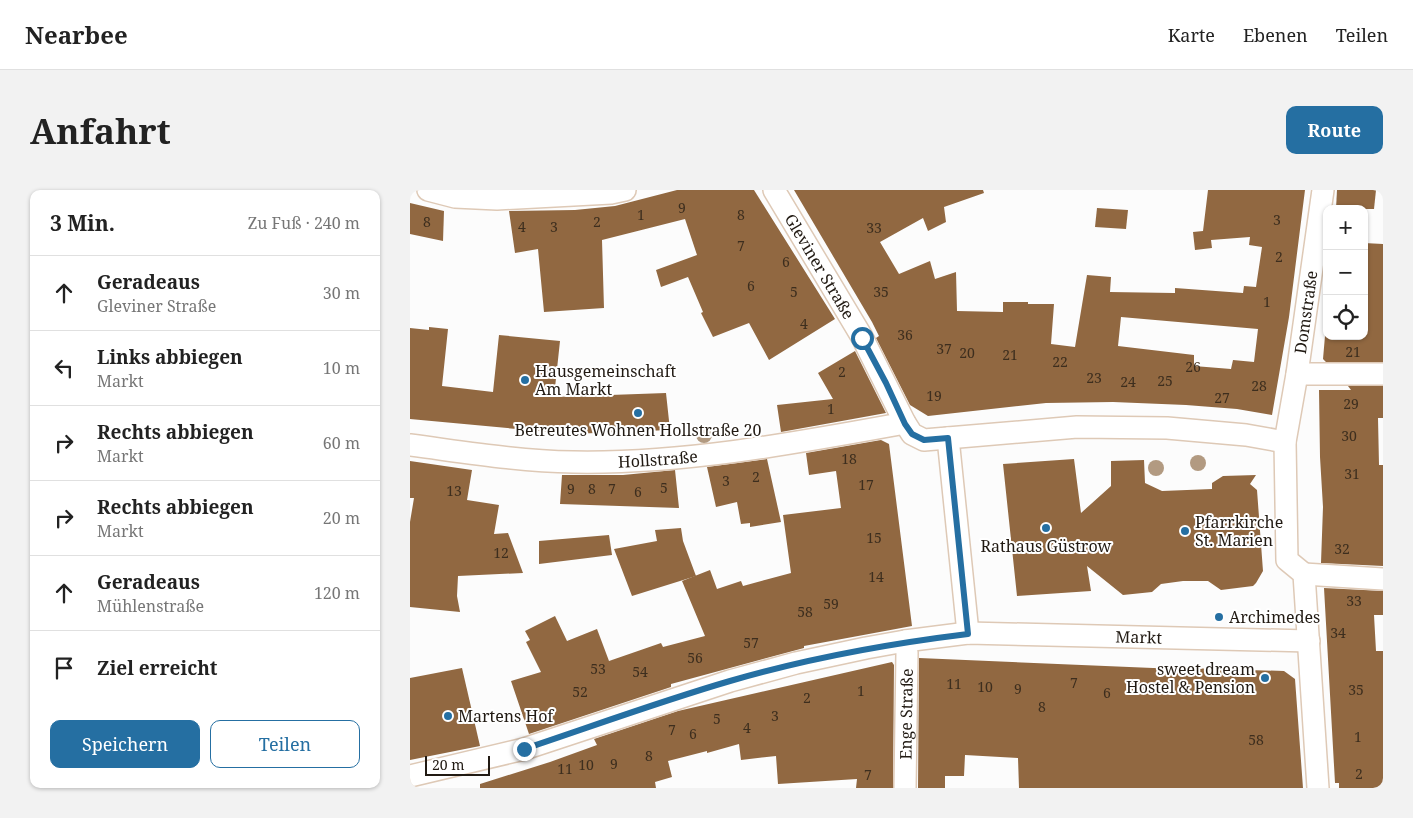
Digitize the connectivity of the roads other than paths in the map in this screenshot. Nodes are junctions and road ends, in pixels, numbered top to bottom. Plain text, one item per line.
1 (428, 190) edge
2 (625, 190) edge
3 (774, 190) edge
4 (1322, 190) edge
5 (1297, 374) junction
6 (1383, 374) edge
7 (905, 424) junction
8 (948, 438) junction
9 (1285, 442) junction
10 (410, 445) edge
11 (1304, 574) junction
12 (1383, 580) edge
13 (968, 634) junction
14 (905, 641) junction
15 (1309, 641) junction
16 (410, 776) edge
17 (905, 788) edge
18 (1318, 788) edge

1 - 2 street
3 - 7 street, Gleviner Straße
4 - 5 street, Domstraße
5 - 6 street
5 - 9 street
7 - 8 street
7 - 10 street, Hollstraße
8 - 9 street
8 - 13 street
9 - 11 street
11 - 12 street
11 - 15 street
13 - 14 street, Markt
13 - 15 street, Markt
14 - 16 street, Markt
14 - 17 street, Enge Straße
15 - 18 street

